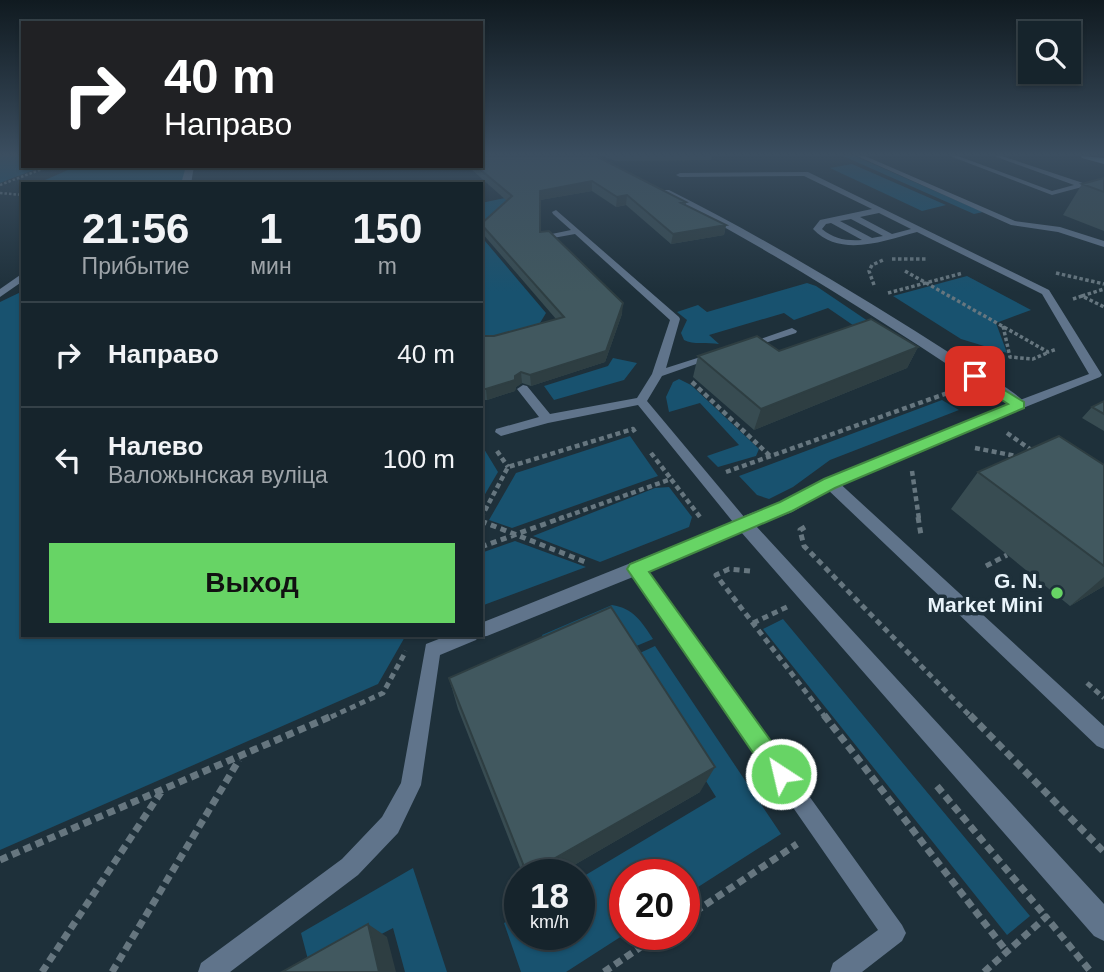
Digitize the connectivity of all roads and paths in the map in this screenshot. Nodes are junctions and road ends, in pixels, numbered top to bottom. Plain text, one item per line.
1 (684, 201) edge
2 (862, 201) edge
3 (964, 201) edge
4 (880, 210) junction
5 (556, 212) dead end
6 (852, 216) junction
7 (832, 220) junction
8 (919, 229) junction
9 (577, 231) junction
10 (890, 236) junction
11 (545, 238) edge
12 (869, 240) junction
13 (1104, 244) edge
14 (937, 260) dead end
15 (958, 268) dead end
16 (905, 271) dead end
17 (21, 278) edge
18 (926, 284) junction
19 (1104, 289) edge
20 (0, 294) edge
21 (1082, 296) junction
22 (1068, 300) dead end
23 (1104, 307) edge
24 (1003, 326) junction
25 (792, 331) dead end
26 (1048, 352) junction
27 (1063, 355) dead end
28 (658, 374) junction
29 (684, 374) dead end
30 (1100, 377) edge
31 (523, 389) edge
32 (958, 390) dead end
33 (641, 401) junction
34 (1019, 405) junction
35 (547, 419) junction
36 (1016, 425) dead end
37 (501, 432) dead end
38 (640, 439) dead end
39 (962, 445) dead end
40 (648, 449) dead end
41 (1038, 454) edge
42 (770, 456) junction
43 (1025, 457) edge
44 (901, 472) dead end
45 (671, 478) junction
46 (732, 479) dead end
47 (830, 484) junction
48 (483, 515) edge
49 (701, 518) dead end
50 (483, 520) edge
51 (743, 524) junction
52 (811, 524) dead end
53 (516, 534) junction
54 (913, 535) dead end
55 (483, 546) edge
56 (1007, 555) dead end
57 (591, 564) dead end
58 (986, 566) dead end
59 (636, 569) junction
60 (756, 574) dead end
61 (780, 598) dead end
62 (788, 607) junction
63 (796, 618) dead end
64 (753, 623) junction
65 (483, 630) edge
66 (465, 637) edge
67 (411, 643) dead end
68 (1084, 681) dead end
69 (1104, 698) edge
70 (1104, 739) edge
71 (240, 758) junction
72 (930, 778) dead end
73 (162, 792) junction
74 (791, 832) dead end
75 (1104, 852) edge
76 (0, 860) edge
77 (700, 908) edge
78 (1046, 917) junction
79 (1104, 926) edge
80 (636, 950) edge
81 (1007, 952) junction
82 (41, 972) edge
83 (112, 972) edge
84 (210, 972) edge
85 (604, 972) edge
86 (842, 972) edge
87 (984, 972) edge
88 (1091, 972) edge

1 - 34 street
2 - 4 lane
3 - 13 lane
4 - 6 lane
4 - 8 lane
5 - 9 lane
6 - 7 lane
6 - 10 lane
7 - 12 lane
7 - 12 lane
8 - 10 lane
8 - 30 lane
9 - 11 lane
9 - 28 lane
10 - 12 lane
14 - 18 path
15 - 18 path
16 - 18 path
17 - 20 lane
18 - 24 path
19 - 21 path
21 - 22 path
21 - 23 path
24 - 26 path
24 - 26 path
25 - 28 lane
26 - 27 path
28 - 33 lane
29 - 42 path
30 - 34 lane
31 - 35 lane
32 - 42 path
33 - 35 lane
33 - 51 lane
34 - 47 street
35 - 37 lane
36 - 41 path
38 - 48 path
39 - 43 path
40 - 45 path
42 - 46 path
44 - 54 path
45 - 49 path
45 - 53 path
47 - 51 street
47 - 70 lane
50 - 53 path
51 - 59 lane
51 - 79 street
52 - 75 path
53 - 55 path
53 - 57 path
56 - 58 path
59 - 65 lane
59 - 86 lane
60 - 64 path
61 - 62 path
62 - 63 path
62 - 64 path
64 - 81 path
66 - 84 lane
67 - 71 path
68 - 69 path
71 - 73 path
71 - 83 path
72 - 78 path
73 - 76 path
73 - 82 path
74 - 77 path
78 - 81 path
78 - 88 path
80 - 85 path
81 - 87 path

